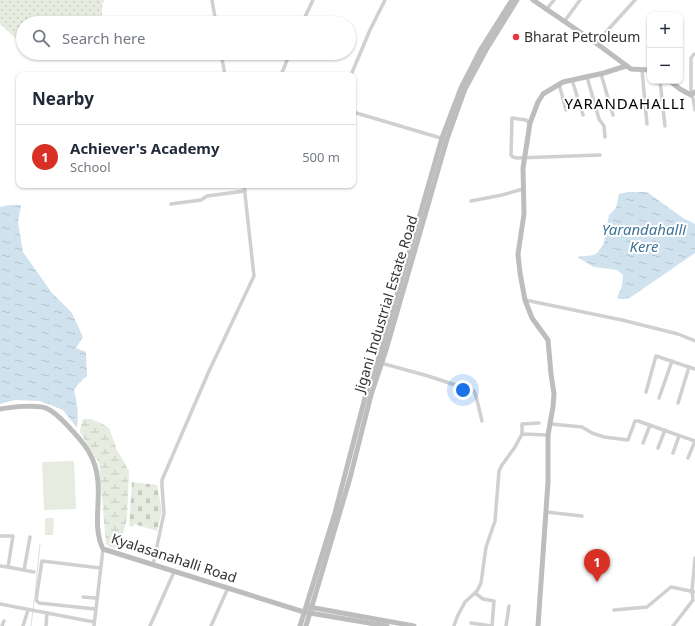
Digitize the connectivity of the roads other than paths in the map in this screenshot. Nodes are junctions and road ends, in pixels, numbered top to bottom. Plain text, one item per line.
1 (212, 0) edge
2 (313, 0) edge
3 (386, 0) edge
4 (512, 0) edge
5 (517, 0) edge
6 (533, 0) edge
7 (554, 0) edge
8 (580, 0) edge
9 (635, 0) edge
10 (546, 10) junction
11 (215, 16) edge
12 (305, 16) edge
13 (564, 22) junction
14 (596, 43) junction
15 (694, 54) dead end
16 (222, 60) edge
17 (287, 60) edge
18 (626, 66) junction
19 (642, 70) junction
20 (647, 70) edge
21 (224, 72) edge
22 (282, 72) edge
23 (352, 72) edge
24 (601, 74) junction
25 (587, 77) junction
26 (572, 80) junction
27 (559, 84) junction
28 (660, 84) edge
29 (674, 84) edge
30 (693, 94) edge
31 (566, 110) dead end
32 (695, 110) edge
33 (356, 113) edge
34 (583, 115) dead end
35 (613, 115) dead end
36 (530, 124) junction
37 (647, 124) dead end
38 (665, 126) dead end
39 (605, 137) dead end
40 (444, 139) junction
41 (600, 155) dead end
42 (525, 158) junction
43 (244, 188) edge
44 (524, 189) junction
45 (245, 191) junction
46 (470, 201) dead end
47 (171, 204) dead end
48 (525, 300) junction
49 (695, 341) edge
50 (672, 361) junction
51 (381, 363) junction
52 (689, 367) junction
53 (695, 369) edge
54 (646, 392) dead end
55 (659, 398) dead end
56 (678, 403) dead end
57 (0, 409) edge
58 (482, 421) dead end
59 (539, 423) dead end
60 (551, 424) junction
61 (650, 425) junction
62 (665, 430) junction
63 (522, 434) junction
64 (548, 436) junction
65 (680, 436) junction
66 (695, 441) edge
67 (643, 443) dead end
68 (658, 448) dead end
69 (673, 453) dead end
70 (688, 458) dead end
71 (546, 512) junction
72 (582, 516) dead end
73 (0, 536) edge
74 (30, 536) dead end
75 (103, 549) junction
76 (695, 558) edge
77 (153, 565) junction
78 (0, 566) edge
79 (8, 567) junction
80 (695, 567) edge
81 (100, 568) junction
82 (24, 570) junction
83 (34, 572) dead end
84 (174, 572) junction
85 (228, 588) junction
86 (694, 591) edge
87 (475, 593) junction
88 (84, 597) dead end
89 (96, 598) junction
90 (0, 604) edge
91 (509, 606) dead end
92 (306, 609) junction
93 (28, 610) junction
94 (95, 610) junction
95 (614, 610) dead end
96 (47, 613) junction
97 (82, 620) junction
98 (4, 621) dead end
99 (471, 623) dead end
100 (94, 624) edge
101 (2, 626) edge
102 (24, 626) edge
103 (46, 626) edge
104 (82, 626) edge
105 (150, 626) edge
106 (211, 626) edge
107 (300, 626) edge
108 (306, 626) edge
109 (387, 626) edge
110 (414, 626) edge
111 (454, 626) edge
112 (492, 626) edge
113 (506, 626) edge
114 (538, 626) edge
115 (673, 626) edge

1 - 11 street
2 - 12 street
3 - 23 street
4 - 40 street, Jigani Industrial Estate Road
5 - 40 street, Jigani Industrial Estate Road
6 - 10 street
7 - 10 street
8 - 13 street
9 - 14 street
10 - 13 street
13 - 14 street
14 - 18 street
15 - 30 street
16 - 21 street
17 - 22 street
18 - 19 street
18 - 24 street
19 - 20 street
19 - 37 street
24 - 25 street
24 - 35 street
25 - 26 street
25 - 39 street
26 - 27 street
26 - 34 street
27 - 31 street
27 - 36 street
28 - 38 street
29 - 30 street
30 - 32 street
33 - 40 street
36 - 42 street
36 - 42 street
40 - 51 street, Jigani Industrial Estate Road
40 - 92 street, Jigani Industrial Estate Road
41 - 42 street
42 - 44 street
43 - 45 street
44 - 46 street
44 - 48 street
45 - 47 street
45 - 77 street
48 - 49 street
48 - 60 street
50 - 52 street
50 - 54 street
50 - 55 street
51 - 58 street
51 - 92 street, Jigani Industrial Estate Road
52 - 53 street
52 - 56 street
57 - 75 street, Kyalasanahalli Road
59 - 63 street
60 - 61 street
60 - 64 street
61 - 62 street
61 - 67 street
62 - 65 street
62 - 68 street
63 - 64 street
63 - 87 street
64 - 71 street
65 - 66 street
65 - 69 street
66 - 70 street
71 - 72 street
71 - 114 street
73 - 79 street
74 - 82 street
75 - 77 street, Kyalasanahalli Road
75 - 81 street
76 - 80 street
77 - 84 street, Kyalasanahalli Road
78 - 79 street
79 - 82 street
80 - 86 street
81 - 89 street
81 - 94 street
82 - 83 street
84 - 85 street, Kyalasanahalli Road
84 - 105 street
85 - 92 street, Kyalasanahalli Road
85 - 106 street
86 - 95 street
86 - 115 street
87 - 111 street
87 - 112 street
88 - 89 street
89 - 94 street
90 - 93 street
91 - 113 street
92 - 107 street, Jigani Industrial Estate Road
92 - 108 street, Jigani Industrial Estate Road
92 - 109 street
92 - 110 street
93 - 96 street
93 - 102 street
94 - 100 street
96 - 97 street
96 - 103 street
97 - 100 street
97 - 104 street
98 - 101 street
99 - 112 street

